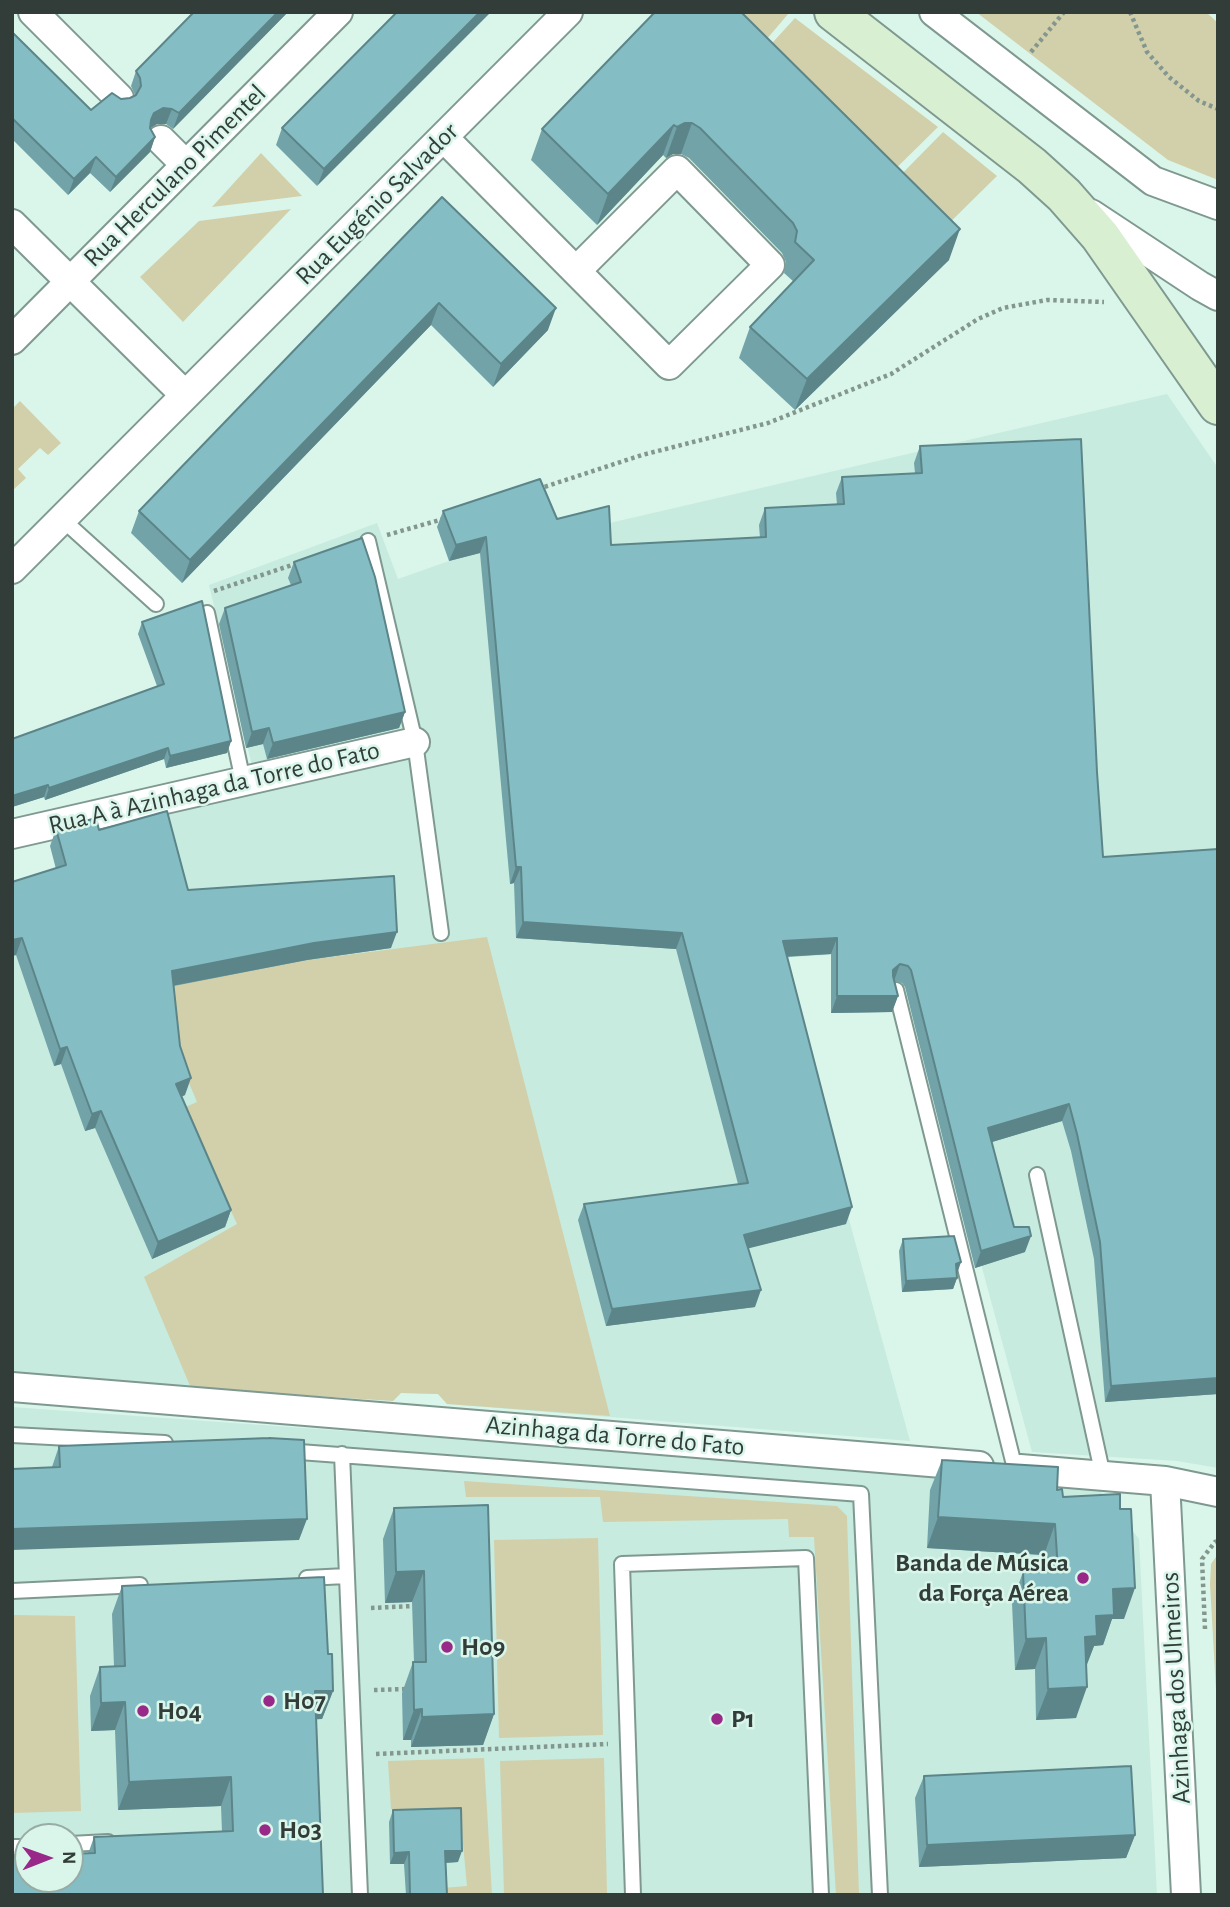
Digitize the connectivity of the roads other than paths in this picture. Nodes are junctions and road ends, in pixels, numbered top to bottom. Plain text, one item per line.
1 (33, 12) edge
2 (338, 12) edge
3 (568, 12) edge
4 (834, 12) edge
5 (934, 12) edge
6 (119, 98) edge
7 (444, 138) junction
8 (161, 141) dead end
9 (186, 165) junction
10 (1063, 195) junction
11 (1218, 205) edge
12 (12, 224) edge
13 (576, 271) junction
14 (70, 281) junction
15 (1218, 296) edge
16 (12, 340) edge
17 (185, 395) junction
18 (1216, 396) edge
19 (62, 519) junction
20 (368, 541) road end
21 (12, 569) edge
22 (156, 604) dead end
23 (207, 613) edge
24 (415, 742) junction
25 (243, 781) junction
26 (12, 834) edge
27 (441, 933) dead end
28 (896, 990) edge
29 (1037, 1175) dead end
30 (12, 1387) edge
31 (12, 1434) edge
32 (177, 1444) edge
33 (273, 1450) edge
34 (342, 1454) junction
35 (1015, 1469) junction
36 (1102, 1476) junction
37 (1165, 1481) junction
38 (1218, 1492) edge
39 (346, 1576) junction
40 (291, 1579) edge
41 (152, 1585) edge
42 (12, 1591) edge
43 (119, 1842) edge
44 (84, 1843) edge
45 (360, 1895) edge
46 (633, 1895) edge
47 (821, 1895) edge
48 (880, 1895) edge
49 (1186, 1895) edge

1 - 6 street
2 - 9 street, Rua Herculano Pimentel
3 - 7 street, Rua Eugénio Salvador
4 - 10 street
5 - 11 street
7 - 13 street
7 - 17 street, Rua Eugénio Salvador
8 - 9 street
9 - 14 street, Rua Herculano Pimentel
10 - 15 street
10 - 18 street
12 - 14 street
13 - 13 street
14 - 16 street, Rua Herculano Pimentel
14 - 17 street
17 - 19 street, Rua Eugénio Salvador
19 - 21 street, Rua Eugénio Salvador
19 - 22 lane
20 - 24 lane, Rua A à Azinhaga da Torre do Fato
23 - 25 lane
24 - 25 street, Rua A à Azinhaga da Torre do Fato
24 - 27 lane, Rua A à Azinhaga da Torre do Fato
25 - 26 street, Rua A à Azinhaga da Torre do Fato
28 - 35 lane
29 - 36 lane
30 - 35 street, Azinhaga da Torre do Fato
31 - 32 lane
33 - 34 lane
34 - 39 lane
34 - 48 lane
35 - 36 street, Azinhaga da Torre do Fato
36 - 37 street, Azinhaga da Torre do Fato
37 - 38 street, Azinhaga da Torre do Fato
37 - 49 street, Azinhaga dos Ulmeiros
39 - 40 lane
39 - 45 lane
41 - 42 lane
43 - 44 lane
46 - 47 lane

